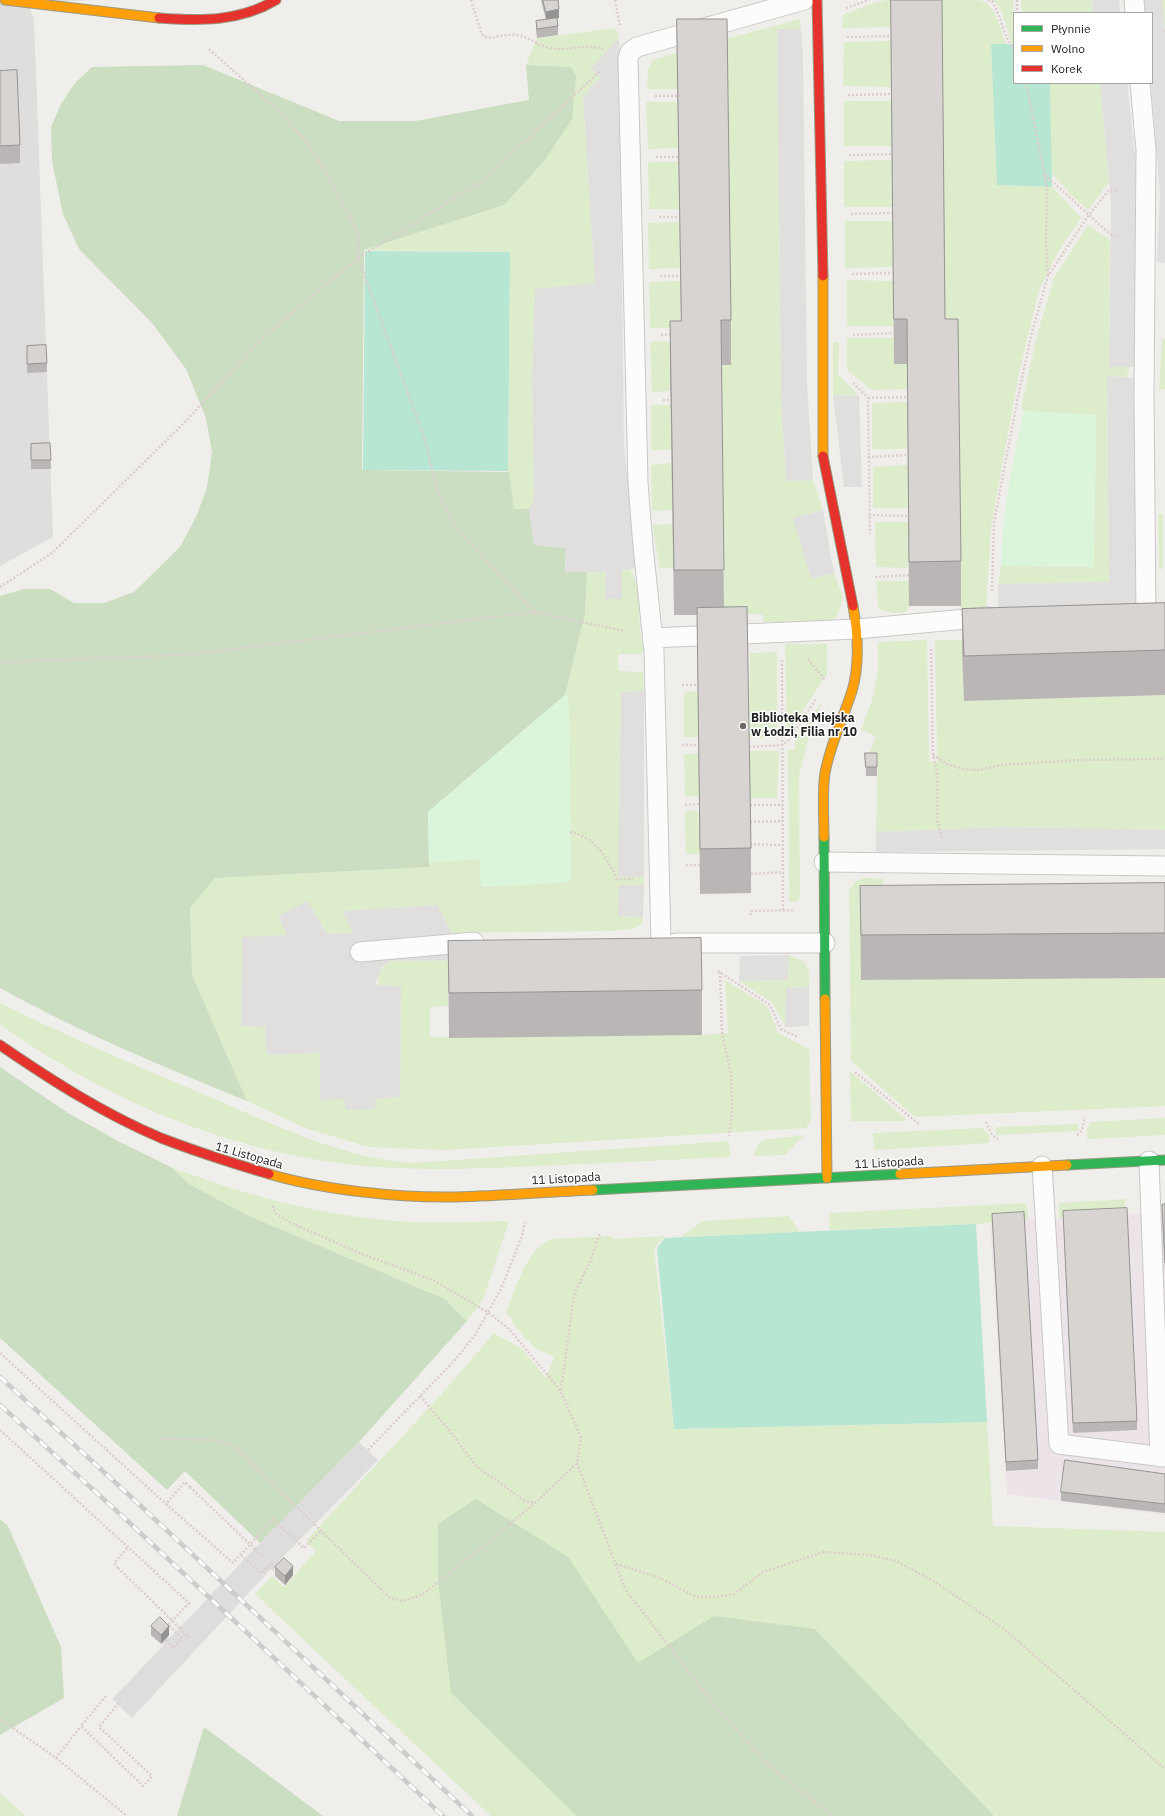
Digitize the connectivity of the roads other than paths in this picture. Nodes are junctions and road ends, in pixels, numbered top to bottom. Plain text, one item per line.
1 (5, 0) edge
2 (276, 0) edge
3 (804, 0) edge
4 (817, 0) edge
5 (1134, 0) edge
6 (1135, 12) edge
7 (1140, 84) edge
8 (1000, 616) edge
9 (1165, 618) edge
10 (857, 629) junction
11 (652, 638) junction
12 (824, 862) junction
13 (1165, 866) edge
14 (494, 942) edge
15 (641, 943) edge
16 (660, 943) junction
17 (825, 943) junction
18 (360, 952) dead end
19 (0, 1045) edge
20 (1157, 1160) edge
21 (1042, 1166) junction
22 (827, 1178) junction
23 (1163, 1457) edge

1 - 2 street
3 - 11 lane
4 - 10 street
5 - 6 lane
7 - 9 lane
8 - 10 lane
10 - 11 lane
10 - 12 street
11 - 16 lane
12 - 13 lane
12 - 17 street
14 - 18 lane
15 - 16 lane
16 - 17 lane
17 - 22 street
19 - 22 street, 11 Listopada
20 - 21 street, 11 Listopada
20 - 23 lane
21 - 22 street, 11 Listopada
21 - 23 lane

